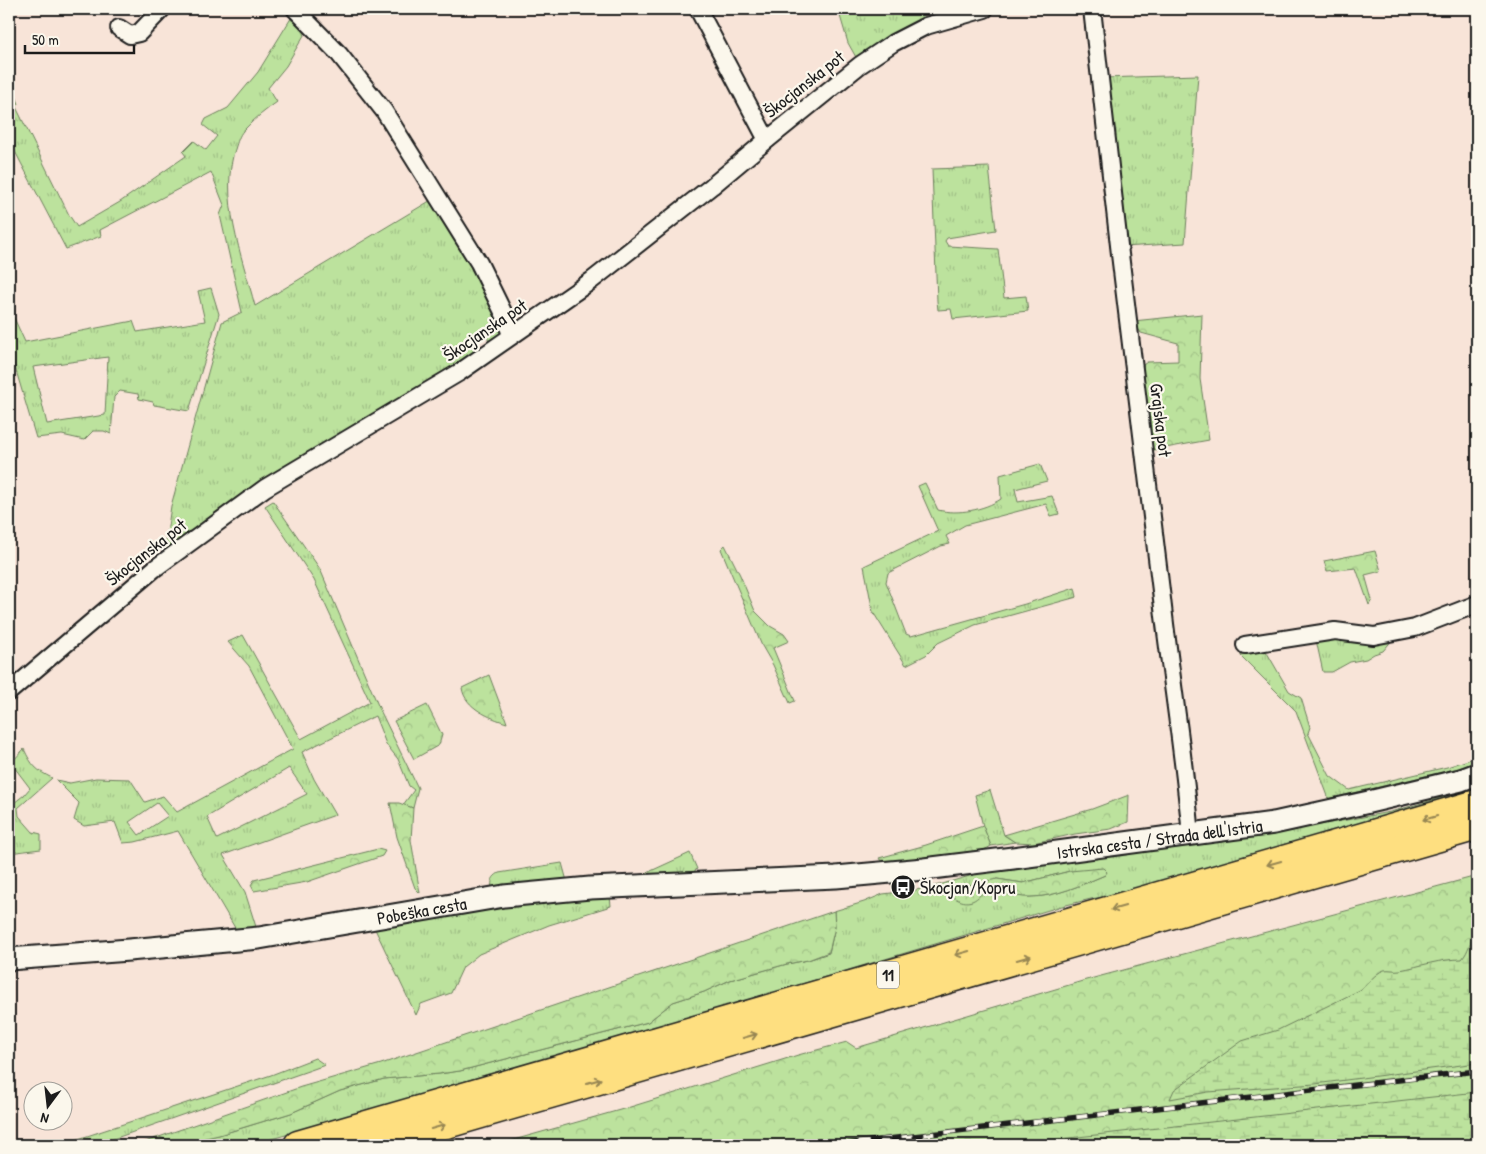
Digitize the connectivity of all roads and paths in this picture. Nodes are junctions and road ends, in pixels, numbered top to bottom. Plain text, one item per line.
1 (162, 9) edge
2 (295, 9) edge
3 (698, 9) edge
4 (985, 9) edge
5 (1092, 9) edge
6 (119, 28) dead end
7 (767, 140) junction
8 (511, 336) junction
9 (1477, 604) edge
10 (1246, 645) dead end
11 (9, 692) edge
12 (1477, 774) edge
13 (1477, 804) edge
14 (1477, 826) edge
15 (1191, 836) junction
16 (836, 877) joint
17 (9, 959) edge
18 (298, 1145) edge
19 (374, 1145) edge

1 - 6 street
2 - 8 street
3 - 7 street
4 - 7 street, Škocjanska pot
5 - 15 street, Grajska pot
7 - 8 street, Škocjanska pot
8 - 11 street, Škocjanska pot
9 - 10 street
12 - 15 street, Istrska cesta / Strada dell'Istria
13 -> 18 highway, 11
19 -> 14 highway, 11
15 - 16 street, Istrska cesta / Strada dell'Istria
16 - 17 street, Pobeška cesta

